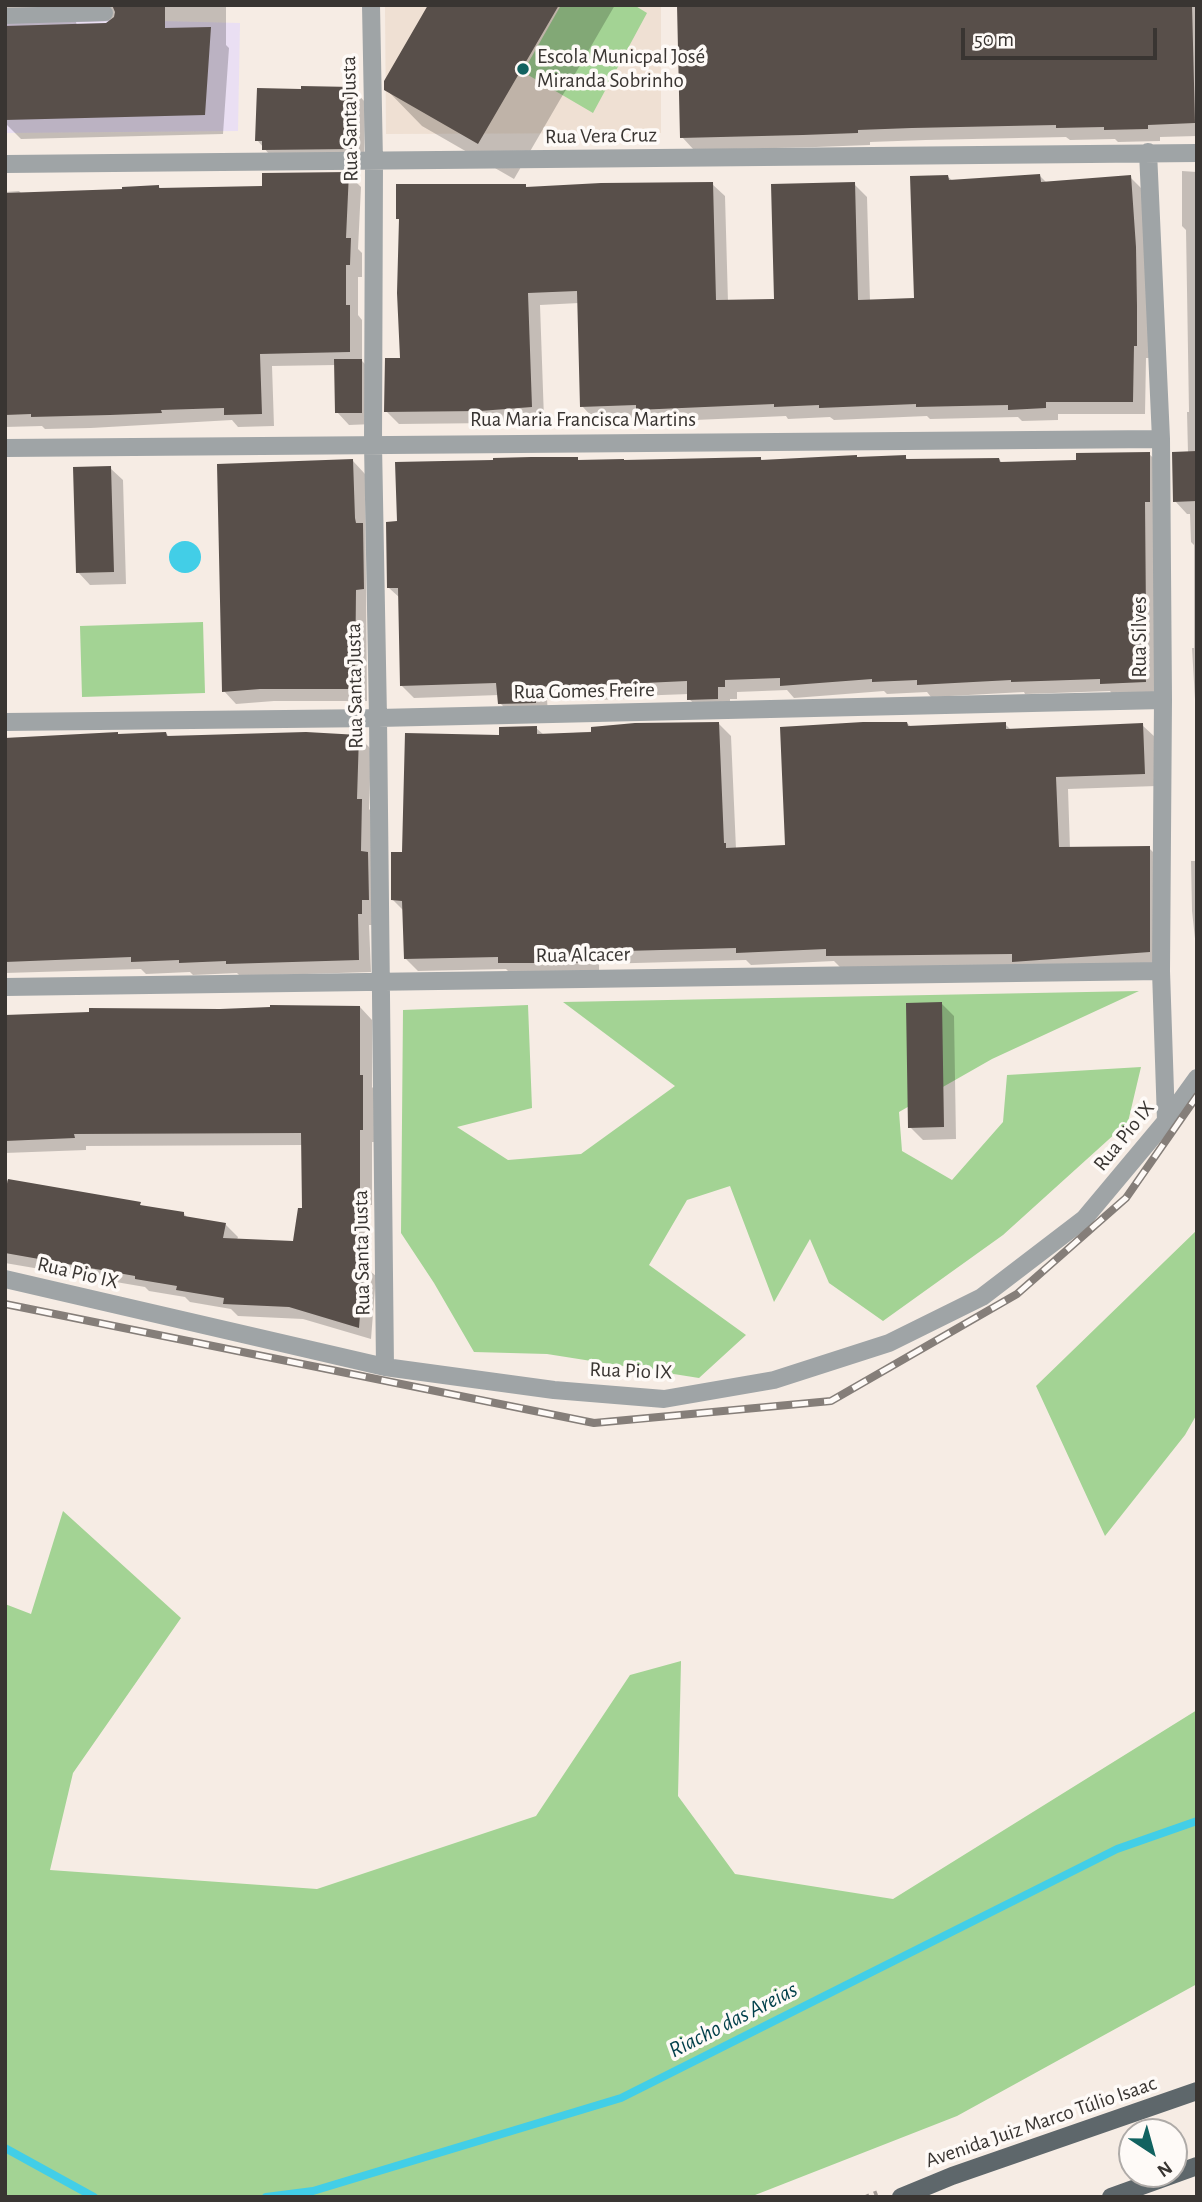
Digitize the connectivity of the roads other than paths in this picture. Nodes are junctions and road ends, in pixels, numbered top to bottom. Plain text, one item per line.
1 (371, 5) edge
2 (105, 13) dead end
3 (5, 16) edge
4 (1148, 152) junction
5 (1197, 153) edge
6 (374, 162) junction
7 (5, 164) edge
8 (1161, 439) junction
9 (373, 444) junction
10 (5, 448) edge
11 (1163, 700) junction
12 (378, 718) junction
13 (5, 722) edge
14 (1161, 971) junction
15 (382, 981) junction
16 (5, 987) edge
17 (1197, 1078) edge
18 (1166, 1121) junction
19 (5, 1279) edge
20 (386, 1367) junction
21 (1197, 2091) edge
22 (1197, 2166) edge
23 (901, 2197) edge
24 (1111, 2197) edge

1 - 6 street, Rua Santa Justa
2 - 3 lane
4 - 5 street, Rua Vera Cruz
4 - 6 street, Rua Vera Cruz
4 - 8 street, Rua Silves
6 - 7 street, Rua Vera Cruz
6 - 9 street, Rua Santa Justa
8 - 9 street, Rua Maria Francisca Martins
8 - 11 street, Rua Silves
9 - 10 street, Rua Maria Francisca Martins
9 - 12 street, Rua Santa Justa
11 - 12 street, Rua Gomes Freire
11 - 14 street, Rua Silves
12 - 13 street, Rua Gomes Freire
12 - 15 street, Rua Santa Justa
14 - 15 street, Rua Alcacer
14 - 18 street, Rua Silves
15 - 16 street, Rua Alcacer
15 - 20 street, Rua Santa Justa
17 - 18 street, Rua Pio IX
18 - 20 street, Rua Pio IX
19 - 20 street, Rua Pio IX
21 - 23 main road, Avenida Juiz Marco Túlio Isaac
22 - 24 main road

